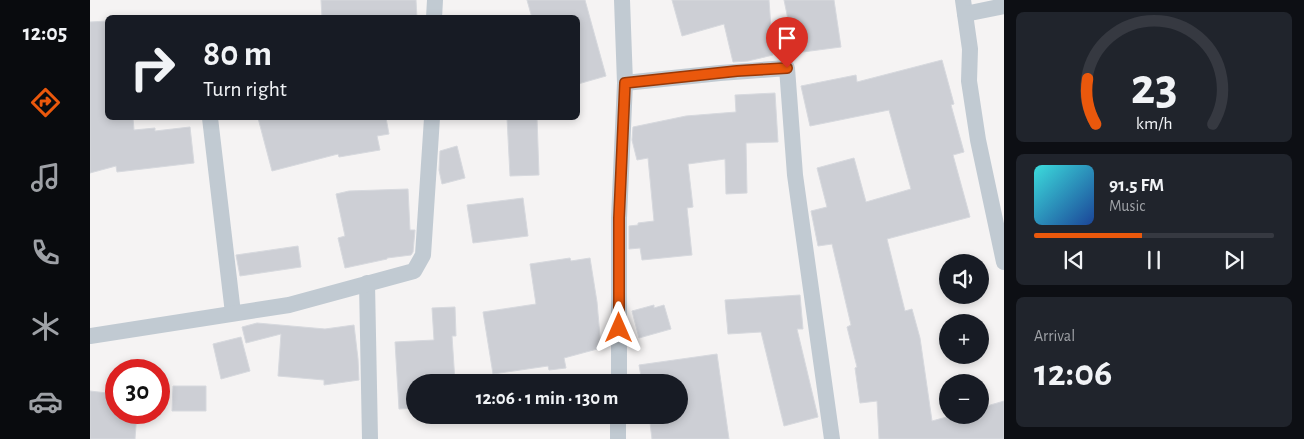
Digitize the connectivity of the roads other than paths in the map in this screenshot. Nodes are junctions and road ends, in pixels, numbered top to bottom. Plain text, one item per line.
1 (435, 0) edge
2 (622, 0) edge
3 (1004, 6) edge
4 (964, 7) edge
5 (434, 15) edge
6 (625, 83) junction
7 (210, 120) edge
8 (432, 120) edge
9 (1004, 262) edge
10 (368, 284) junction
11 (232, 313) junction
12 (90, 336) edge
13 (619, 374) edge
14 (618, 424) edge
15 (370, 439) edge
16 (618, 439) edge
17 (832, 439) edge

1 - 5 street
2 - 6 street
3 - 4 street
4 - 9 street
6 - 13 street
6 - 17 street
7 - 11 street
8 - 10 street
10 - 11 street
10 - 15 street
11 - 12 street
14 - 16 street

